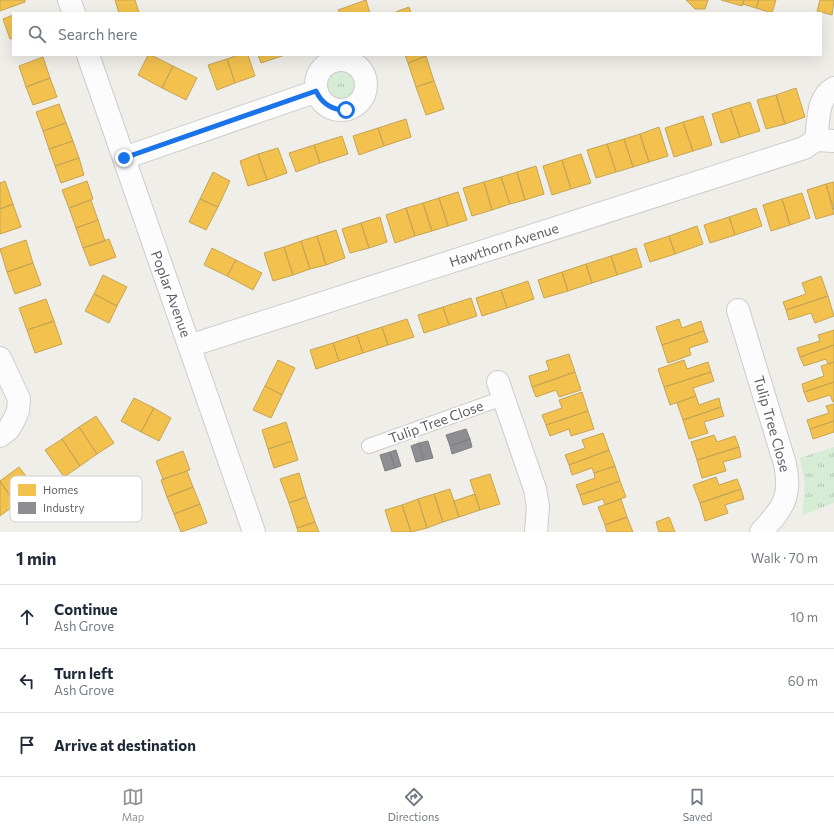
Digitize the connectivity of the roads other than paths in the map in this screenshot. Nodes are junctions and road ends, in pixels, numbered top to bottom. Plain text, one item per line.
1 (69, 0) edge
2 (74, 12) edge
3 (88, 56) edge
4 (834, 88) edge
5 (316, 91) dead end
6 (825, 141) edge
7 (124, 158) junction
8 (738, 310) dead end
9 (190, 346) junction
10 (0, 358) edge
11 (500, 390) joint
12 (0, 436) edge
13 (369, 446) dead end
14 (254, 532) edge
15 (536, 532) edge
16 (762, 532) edge

1 - 2 street
3 - 7 street, Poplar Avenue
4 - 6 street, Hawthorn Avenue
5 - 7 street
6 - 9 street, Hawthorn Avenue
7 - 9 street, Poplar Avenue
8 - 16 street, Tulip Tree Close
9 - 14 street, Poplar Avenue
10 - 12 street
11 - 13 lane, Tulip Tree Close
11 - 15 street, Tulip Tree Close

